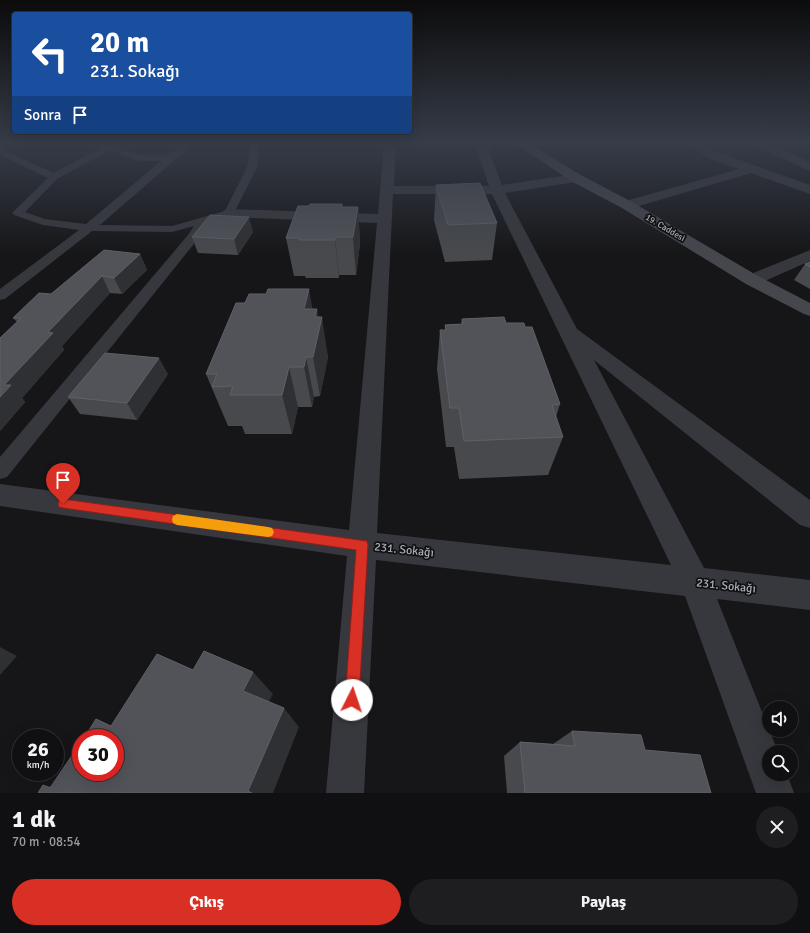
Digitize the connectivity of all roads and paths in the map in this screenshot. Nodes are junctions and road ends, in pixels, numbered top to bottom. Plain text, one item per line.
1 (50, 181) edge
2 (143, 181) edge
3 (245, 181) edge
4 (388, 181) edge
5 (494, 181) edge
6 (556, 181) edge
7 (582, 181) edge
8 (710, 181) edge
9 (785, 181) edge
10 (387, 190) junction
11 (497, 190) junction
12 (810, 190) edge
13 (627, 205) junction
14 (229, 213) junction
15 (385, 218) junction
16 (203, 221) junction
17 (89, 228) junction
18 (810, 256) edge
19 (752, 280) junction
20 (6, 285) edge
21 (0, 296) edge
22 (810, 310) edge
23 (569, 331) junction
24 (0, 471) edge
25 (0, 495) edge
26 (810, 516) edge
27 (362, 545) junction
28 (695, 582) junction
29 (810, 595) edge
30 (345, 793) edge
31 (775, 793) edge

1 - 17 lane
2 - 17 lane
3 - 14 lane
4 - 10 street
5 - 11 street
6 - 11 street
7 - 13 street, 19. Caddesi
8 - 13 street
9 - 12 street
10 - 11 street
10 - 15 street
11 - 23 street
13 - 19 street, 19. Caddesi
14 - 15 street
14 - 16 lane
15 - 27 street
16 - 17 lane
16 - 24 lane
17 - 20 lane
18 - 19 street
19 - 22 street, 19. Caddesi
20 - 21 lane
23 - 26 street
23 - 28 street
25 - 27 street, 231. Sokağı
27 - 28 street, 231. Sokağı
27 - 30 street
28 - 29 street, 231. Sokağı
28 - 31 street

